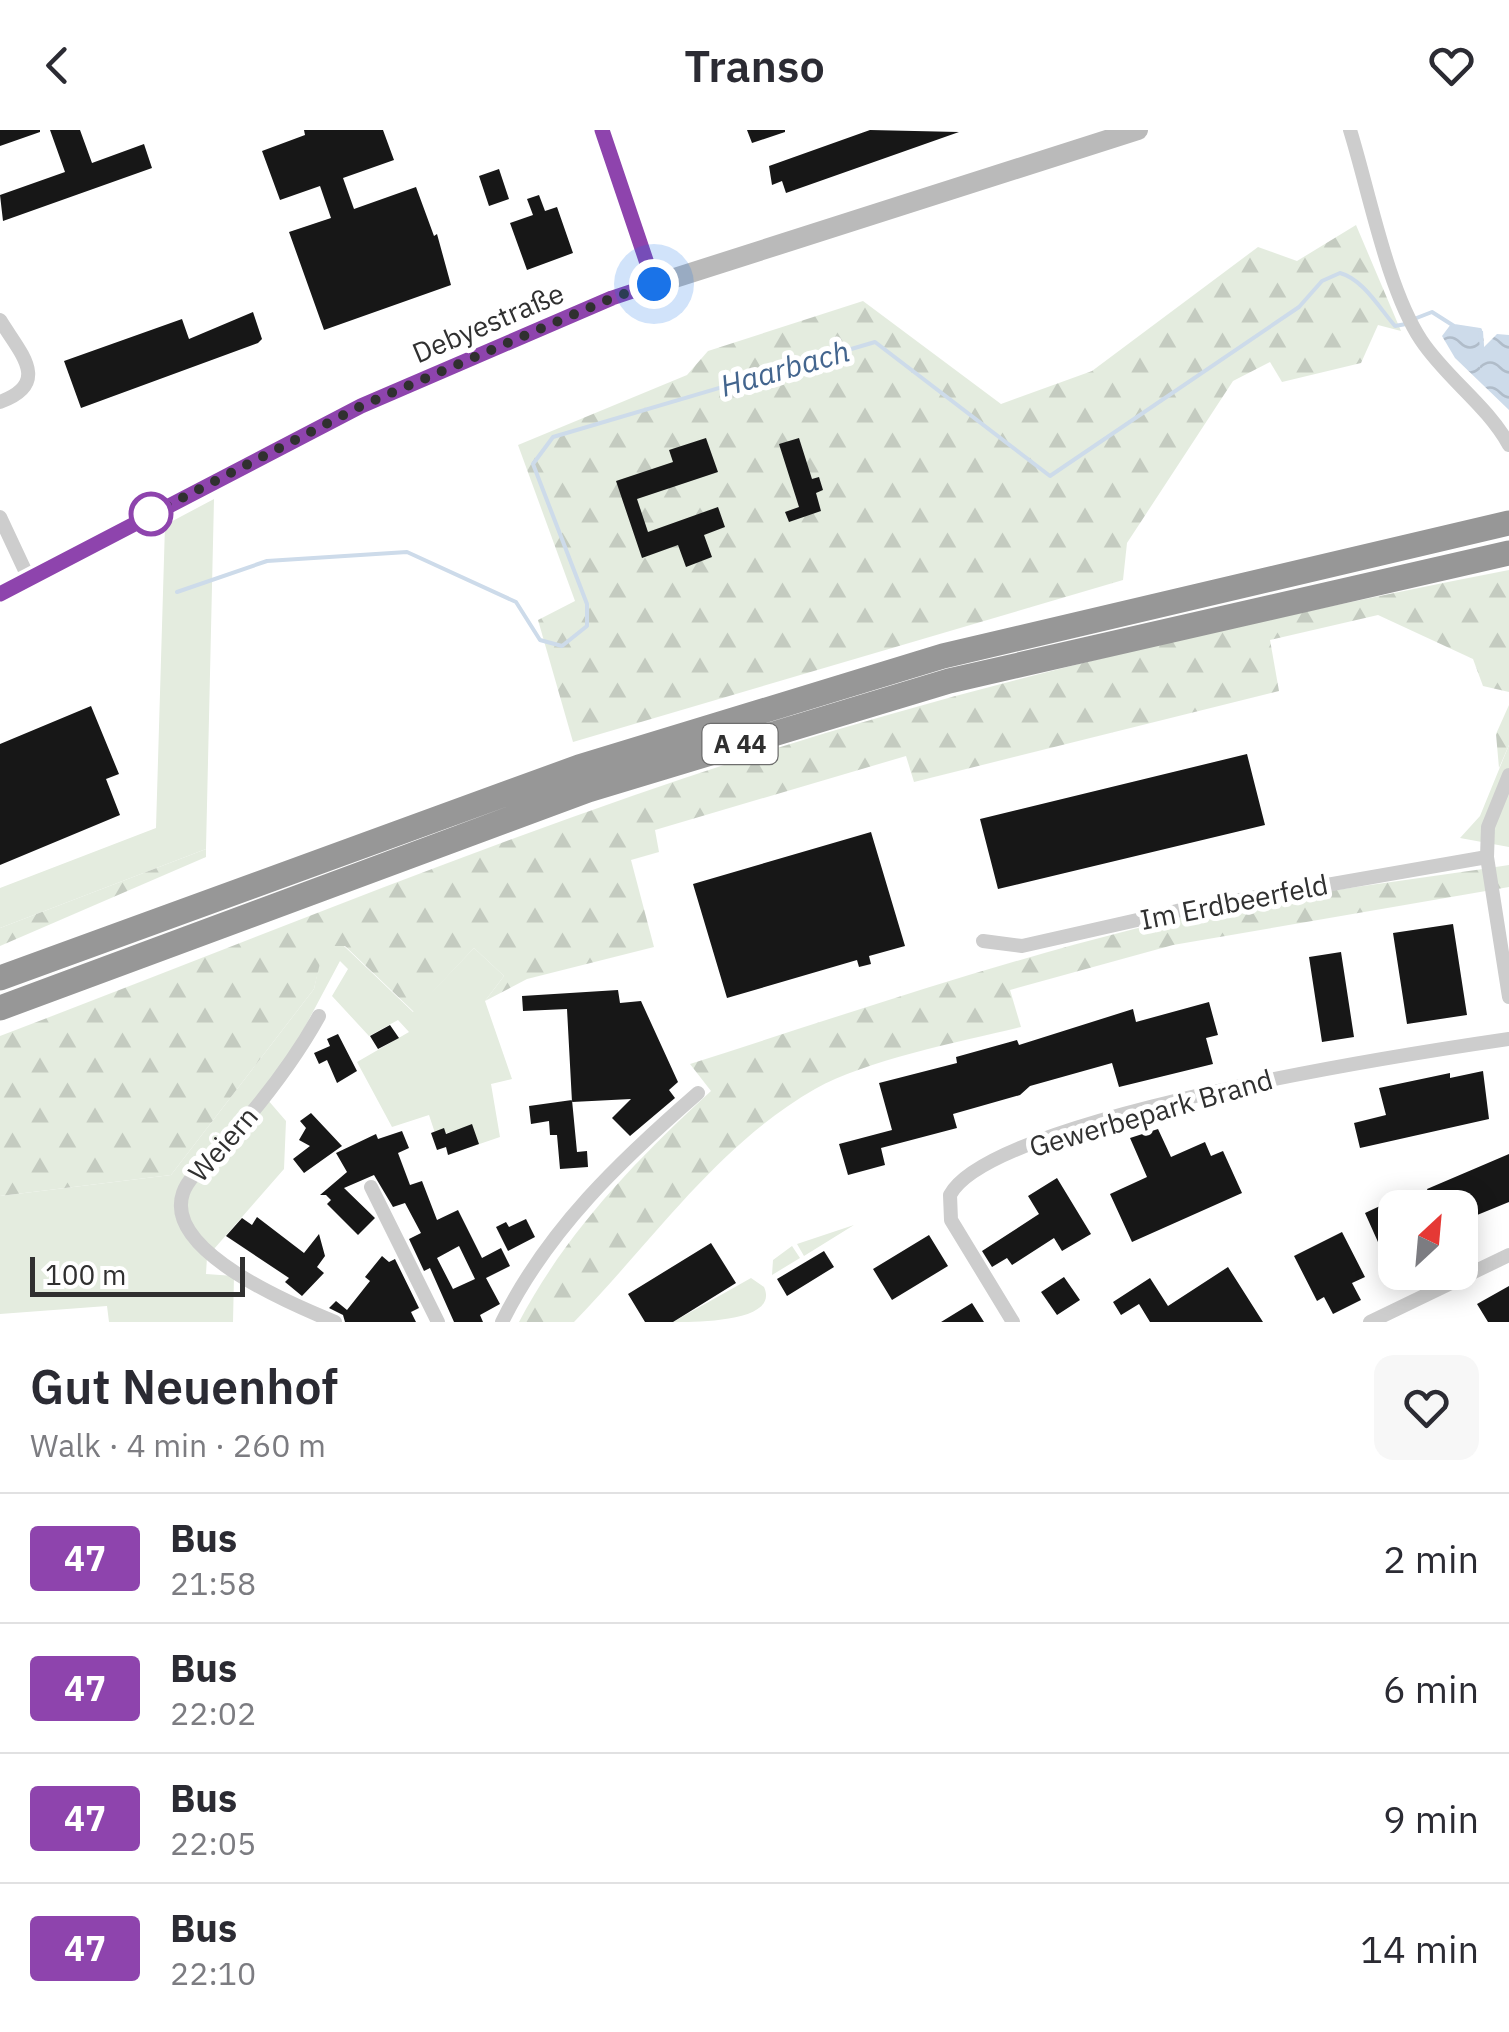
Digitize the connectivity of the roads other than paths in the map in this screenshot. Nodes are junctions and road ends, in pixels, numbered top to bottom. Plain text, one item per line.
1 (602, 130) edge
2 (1138, 130) edge
3 (1350, 130) edge
4 (654, 284) junction
5 (0, 320) edge
6 (0, 402) edge
7 (1509, 445) edge
8 (0, 518) edge
9 (1503, 525) edge
10 (1505, 554) edge
11 (29, 579) junction
12 (0, 594) edge
13 (1509, 775) edge
14 (1487, 857) junction
15 (983, 941) dead end
16 (0, 978) edge
17 (1509, 997) edge
18 (0, 1008) edge
19 (319, 1016) dead end
20 (1509, 1039) edge
21 (698, 1093) dead end
22 (371, 1187) dead end
23 (1509, 1255) edge
24 (335, 1322) edge
25 (438, 1322) edge
26 (502, 1322) edge
27 (1013, 1322) edge
28 (1370, 1322) edge

1 - 4 main road
2 - 4 main road, Debyestraße
3 - 7 street
4 - 11 main road, Debyestraße
5 - 6 street
8 - 11 street
9 - 16 highway, A 44
10 - 18 highway, A 44
11 - 12 main road, Debyestraße
13 - 14 street
14 - 15 street, Im Erdbeerfeld
14 - 17 street
19 - 24 street, Weiern
20 - 27 street, Gewerbepark Brand
21 - 26 street
22 - 25 street
23 - 28 street

